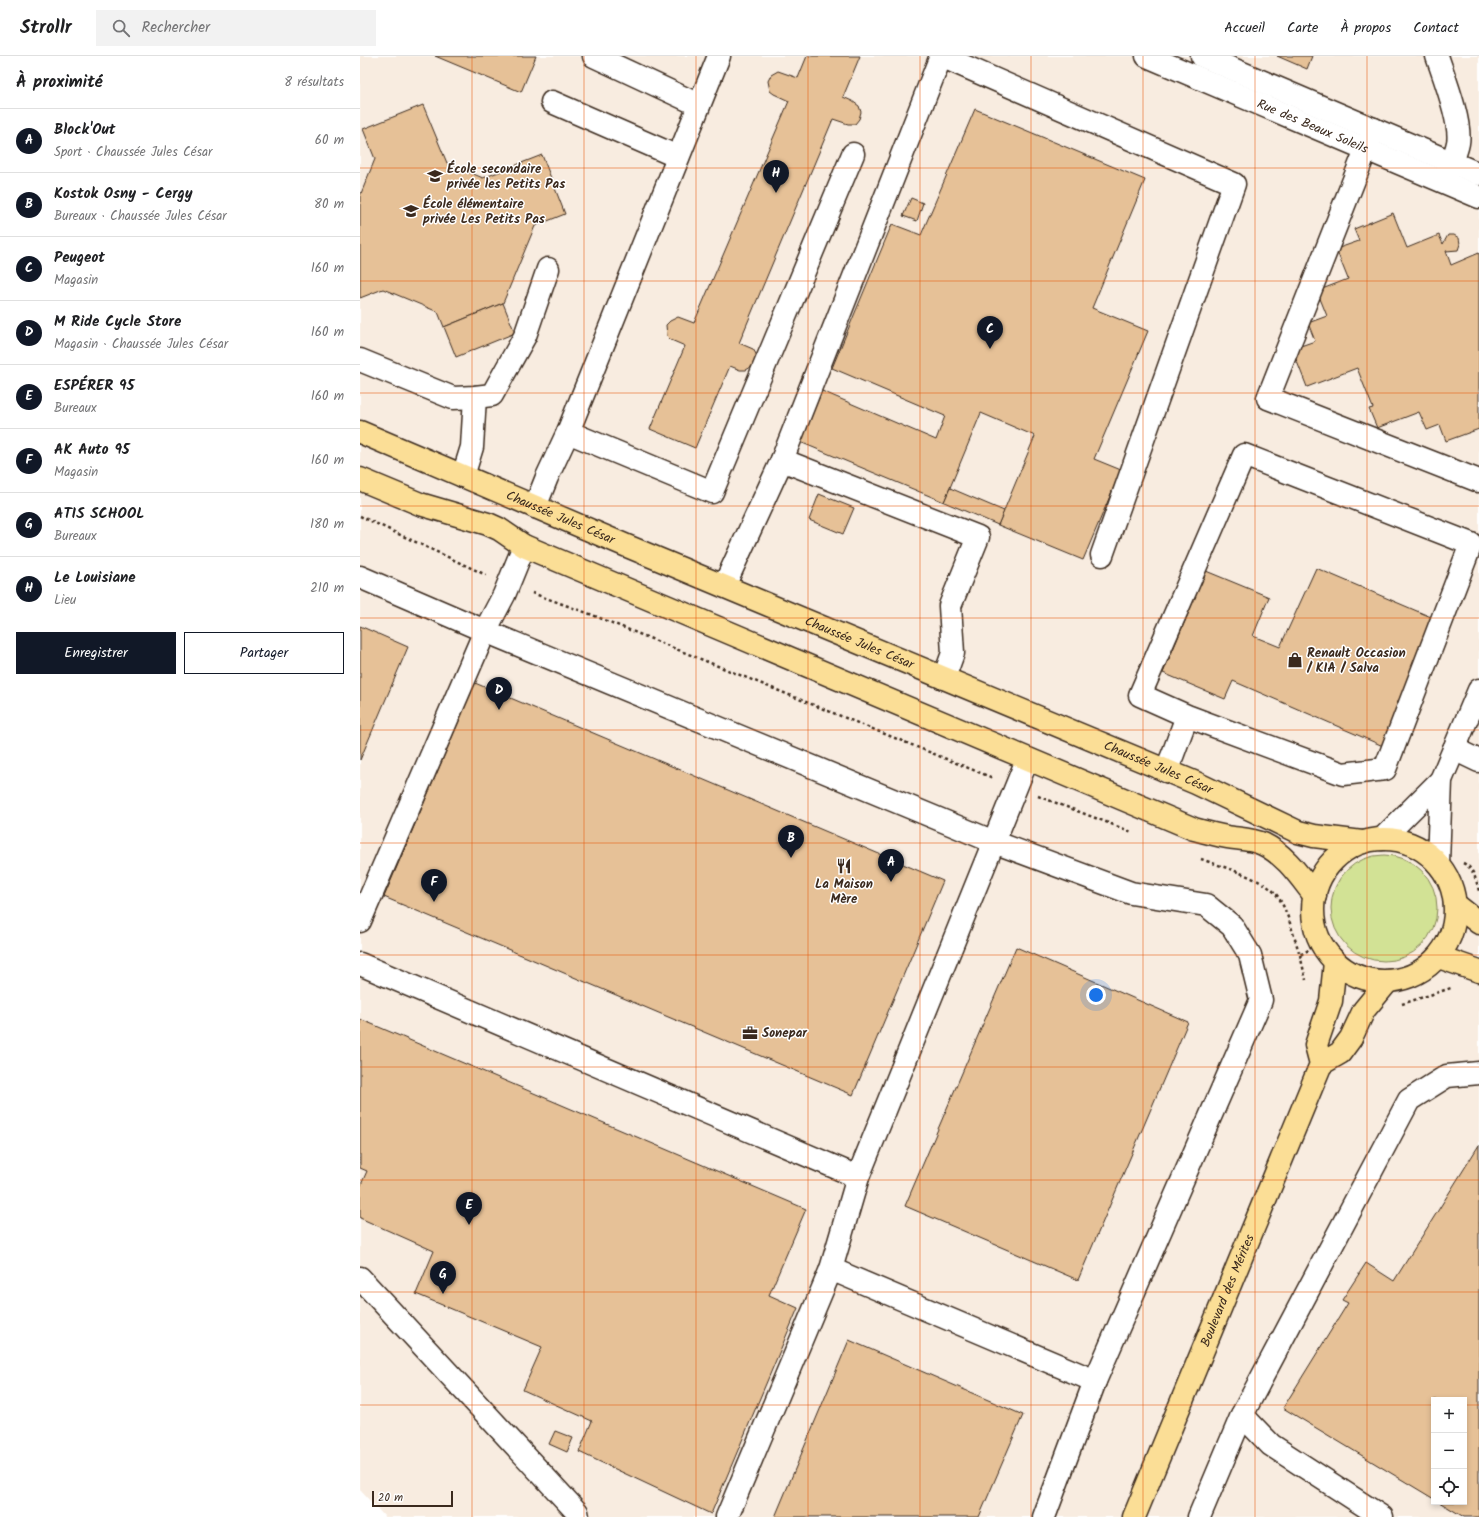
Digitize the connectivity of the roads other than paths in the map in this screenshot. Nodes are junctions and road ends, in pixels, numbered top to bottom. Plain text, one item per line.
1 (594, 56) edge
2 (719, 56) edge
3 (941, 56) edge
4 (1147, 56) edge
5 (1202, 56) edge
6 (1437, 56) edge
7 (552, 102) dead end
8 (699, 105) junction
9 (1374, 129) junction
10 (1366, 150) junction
11 (853, 154) dead end
12 (678, 157) junction
13 (1447, 172) junction
14 (1479, 174) edge
15 (1479, 197) edge
16 (548, 269) dead end
17 (360, 360) edge
18 (474, 397) junction
19 (360, 432) edge
20 (568, 432) junction
21 (782, 460) junction
22 (463, 476) junction
23 (360, 479) edge
24 (1479, 481) edge
25 (535, 507) junction
26 (524, 546) junction
27 (1102, 555) dead end
28 (360, 577) edge
29 (724, 586) junction
30 (485, 631) junction
31 (944, 678) junction
32 (1479, 690) edge
33 (1187, 716) junction
34 (1454, 749) junction
35 (1027, 760) junction
36 (1479, 761) edge
37 (1166, 771) junction
38 (1442, 780) junction
39 (1372, 840) junction
40 (994, 842) junction
41 (1440, 865) junction
42 (1315, 896) junction
43 (1455, 904) junction
44 (360, 921) edge
45 (1479, 923) edge
46 (1439, 957) junction
47 (1335, 962) junction
48 (360, 964) edge
49 (1479, 971) edge
50 (1388, 981) junction
51 (1321, 1064) junction
52 (1479, 1073) edge
53 (858, 1177) junction
54 (831, 1269) junction
55 (360, 1278) edge
56 (1095, 1381) junction
57 (1242, 1415) junction
58 (578, 1517) edge
59 (727, 1517) edge
60 (1044, 1517) edge
61 (1134, 1517) edge
62 (1199, 1517) edge
63 (1382, 1517) edge

1 - 8 street
2 - 8 street
3 - 21 street
3 - 27 street
4 - 10 street, Rue des Beaux Soleils
5 - 9 street, Rue des Beaux Soleils
6 - 13 street
7 - 12 street
8 - 12 street
9 - 10 street
9 - 13 street, Rue des Beaux Soleils
10 - 13 street, Rue des Beaux Soleils
10 - 24 street
11 - 20 street
12 - 20 street
13 - 14 street, Rue des Beaux Soleils
13 - 15 street, Rue des Beaux Soleils
16 - 18 street
17 - 18 street
18 - 22 street
19 - 22 main road, Chaussée Jules César
20 - 25 street
21 - 29 street
21 - 31 street
22 - 25 main road, Chaussée Jules César
23 - 26 main road
25 - 29 main road, Chaussée Jules César
26 - 30 street
26 - 35 main road
28 - 30 street
29 - 31 main road, Chaussée Jules César
30 - 40 street
30 - 44 street
31 - 37 main road, Chaussée Jules César
32 - 34 street
33 - 33 street
33 - 37 street
34 - 36 street
34 - 38 street
35 - 40 street
35 - 42 main road
37 - 39 main road, Chaussée Jules César
38 - 39 street
38 - 41 street
39 - 41 main road
39 - 42 main road
40 - 53 street
40 - 56 street
41 - 43 main road
42 - 47 main road
43 - 45 main road
43 - 46 main road
46 - 49 main road
46 - 50 main road
47 - 50 main road
47 - 51 main road
48 - 53 street
50 - 51 main road
51 - 61 main road, Boulevard des Mérites
52 - 57 street
53 - 54 street
54 - 56 street
54 - 59 street
55 - 58 street
56 - 60 street
57 - 62 street
57 - 63 street

